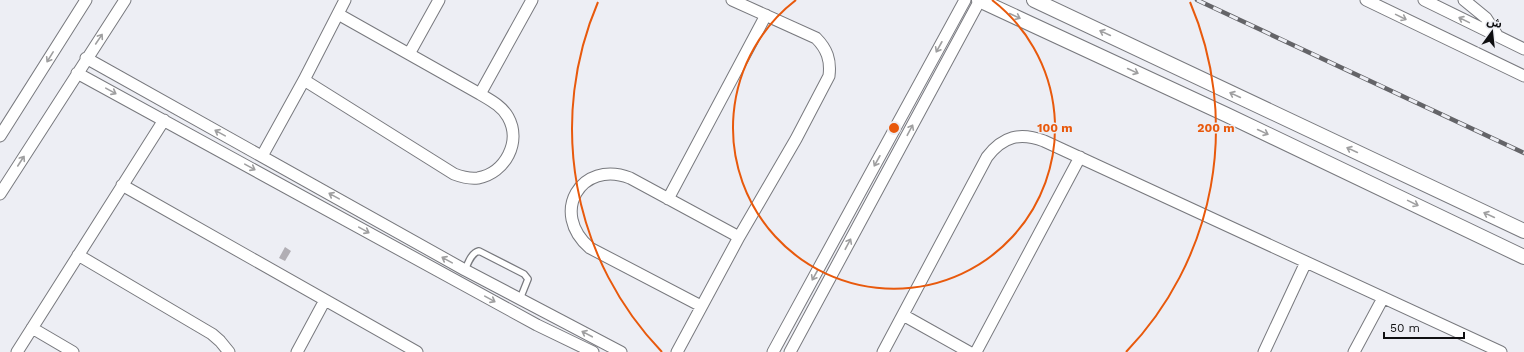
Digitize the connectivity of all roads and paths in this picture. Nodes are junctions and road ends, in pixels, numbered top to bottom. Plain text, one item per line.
1 (86, 0) edge
2 (125, 0) edge
3 (345, 0) edge
4 (439, 0) edge
5 (532, 0) edge
6 (732, 0) edge
7 (965, 0) edge
8 (980, 0) edge
9 (1034, 0) edge
10 (1366, 0) edge
11 (1424, 0) edge
12 (1464, 0) edge
13 (338, 14) junction
14 (766, 15) junction
15 (948, 31) junction
16 (960, 37) junction
17 (1499, 37) junction
18 (1524, 49) edge
19 (409, 54) junction
20 (86, 58) junction
21 (77, 72) junction
22 (1524, 76) edge
23 (304, 80) junction
24 (1204, 80) junction
25 (144, 90) junction
26 (480, 94) junction
27 (1195, 100) junction
28 (136, 105) junction
29 (164, 120) junction
30 (0, 136) edge
31 (262, 156) junction
32 (1080, 157) junction
33 (1388, 167) junction
34 (122, 186) junction
35 (1378, 186) junction
36 (1, 191) edge
37 (668, 199) junction
38 (1524, 231) edge
39 (739, 237) junction
40 (78, 255) junction
41 (1524, 257) edge
42 (1306, 262) junction
43 (465, 270) junction
44 (1383, 298) junction
45 (520, 299) junction
46 (325, 300) junction
47 (701, 306) junction
48 (544, 311) junction
49 (903, 315) junction
50 (537, 325) junction
51 (32, 328) junction
52 (400, 348) edge
53 (1486, 348) edge
54 (17, 352) edge
55 (73, 352) edge
56 (228, 352) edge
57 (297, 352) edge
58 (418, 352) edge
59 (593, 352) edge
60 (621, 352) edge
61 (677, 352) edge
62 (773, 352) edge
63 (790, 352) edge
64 (883, 352) edge
65 (969, 352) edge
66 (976, 352) edge
67 (1264, 352) edge
68 (1354, 352) edge
69 (1501, 352) edge

1 -> 30 street
20 -> 2 street
3 - 13 street
4 - 19 street
5 - 26 street
6 - 14 street
7 - 15 street
8 - 16 street
8 -> 27 street
24 -> 9 street
10 -> 22 street
17 -> 11 street
12 - 17 street
13 - 19 street
13 - 23 street
14 - 37 street
14 - 39 street
15 - 16 street
15 -> 62 street
63 -> 16 street
17 - 18 street
19 - 26 street
20 - 21 street
20 - 25 street
21 -> 28 street
36 -> 21 street
23 - 26 street
23 - 31 street
24 - 27 street
33 -> 24 street
25 - 28 street
31 -> 25 street
27 -> 35 street
28 - 29 street
29 - 34 street
29 -> 50 street
43 -> 31 street
32 - 42 street
32 - 49 street
32 - 66 street
33 - 35 street
38 -> 33 street
34 - 40 street
34 - 46 street
35 -> 41 street
37 - 39 street
37 - 47 street
39 - 47 street
40 - 51 street
40 - 56 street
42 - 44 street
42 - 67 street
43 - 45 street
43 - 45 lane
44 - 53 street
44 - 68 street
45 - 48 street
46 - 52 street
46 - 57 street
47 - 61 street
48 - 50 street
60 -> 48 street
49 - 64 street
49 - 65 street
50 - 59 street
51 - 54 street
51 - 55 street
52 - 58 street
53 - 69 street

